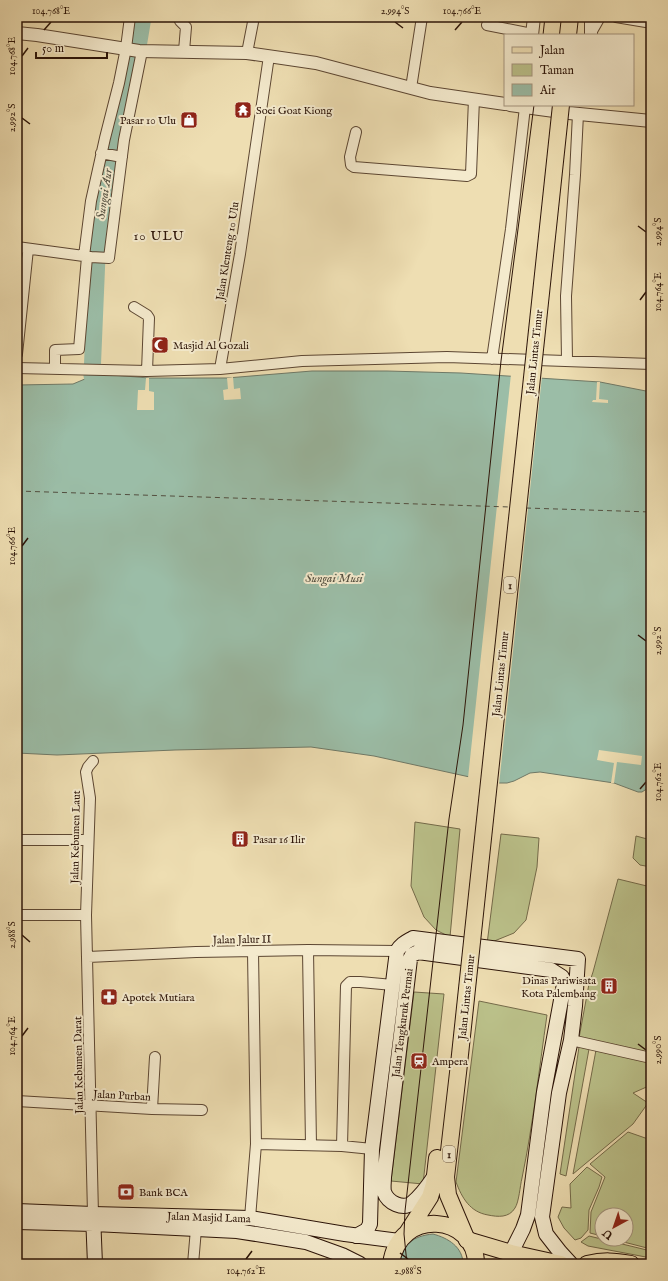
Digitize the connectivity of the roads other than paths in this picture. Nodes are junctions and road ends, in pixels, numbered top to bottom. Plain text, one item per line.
1 (130, 17) edge
2 (181, 17) edge
3 (254, 17) edge
4 (422, 17) edge
5 (534, 17) edge
6 (559, 17) edge
7 (570, 17) edge
8 (591, 17) edge
9 (600, 17) edge
10 (616, 17) edge
11 (651, 21) edge
12 (487, 25) dead end
13 (17, 33) edge
14 (592, 33) edge
15 (528, 34) edge
16 (532, 34) edge
17 (558, 34) edge
18 (568, 34) edge
19 (134, 49) junction
20 (184, 51) junction
21 (247, 53) junction
22 (269, 56) junction
23 (411, 88) junction
24 (474, 99) junction
25 (504, 104) edge
26 (525, 106) edge
27 (550, 106) edge
28 (560, 106) edge
29 (579, 109) edge
30 (651, 121) edge
31 (356, 132) dead end
32 (103, 153) junction
33 (120, 156) junction
34 (17, 247) edge
35 (28, 249) junction
36 (87, 257) junction
37 (134, 307) dead end
38 (17, 354) edge
39 (492, 360) junction
40 (567, 360) junction
41 (55, 364) dead end
42 (651, 364) edge
43 (17, 368) edge
44 (220, 369) junction
45 (146, 371) junction
46 (93, 761) dead end
47 (20, 840) dead end
48 (88, 840) junction
49 (17, 915) edge
50 (86, 915) junction
51 (308, 950) junction
52 (397, 951) junction
53 (253, 952) junction
54 (88, 957) junction
55 (393, 985) junction
56 (571, 1040) junction
57 (154, 1056) dead end
58 (651, 1058) edge
59 (453, 1064) junction
60 (544, 1092) junction
61 (559, 1093) junction
62 (17, 1101) edge
63 (91, 1106) junction
64 (152, 1109) junction
65 (202, 1110) dead end
66 (256, 1144) junction
67 (310, 1145) junction
68 (342, 1146) junction
69 (372, 1149) junction
70 (436, 1175) junction
71 (378, 1192) junction
72 (17, 1211) edge
73 (34, 1217) junction
74 (250, 1218) junction
75 (93, 1219) junction
76 (17, 1222) edge
77 (196, 1229) junction
78 (330, 1231) junction
79 (356, 1236) junction
80 (403, 1237) junction
81 (467, 1240) junction
82 (326, 1249) junction
83 (512, 1258) edge
84 (95, 1264) edge
85 (194, 1264) edge
86 (360, 1264) edge
87 (391, 1264) edge
88 (476, 1264) edge
89 (561, 1264) edge
90 (571, 1264) edge
91 (587, 1264) edge
92 (631, 1264) edge

1 - 19 street
2 - 20 street
3 - 21 street
4 - 23 street
5 - 16 street
6 - 17 main road
7 - 18 main road
8 - 14 street
9 - 14 street
10 - 11 street
12 - 15 street
13 - 19 street
19 - 20 street
19 - 32 street
19 - 33 street
20 - 21 street
21 - 22 street
22 - 23 street
22 - 44 street, Jalan Klenteng 10 Ulu
23 - 24 street
24 - 25 street
24 - 31 street
26 - 29 street
26 - 39 street
27 - 59 main road, Jalan Lintas Timur / 1
28 - 59 main road, Jalan Lintas Timur / 1, bridge
29 - 30 street
29 - 40 street
32 - 33 street
32 - 36 street
33 - 36 street
34 - 35 street
35 - 36 street
35 - 38 street
36 - 41 street
37 - 45 street
39 - 40 street
39 - 44 street
40 - 42 street
43 - 45 street
44 - 45 street
46 - 48 street, Jalan Kebumen Laut
47 - 48 street
48 - 50 street, Jalan Kebumen Laut
49 - 50 street
50 - 54 street, Jalan Kebumen Darat
51 - 52 street, Jalan Jalur II
51 - 53 street, Jalan Jalur II
51 - 67 street
52 - 55 main road, Jalan Tengkuruk Permai
52 - 56 main road
53 - 54 street, Jalan Jalur II
53 - 66 street
54 - 63 street, Jalan Kebumen Darat
55 - 68 street
55 - 69 main road, Jalan Tengkuruk Permai
56 - 58 street
56 - 61 main road
57 - 64 street
59 - 70 main road, Jalan Lintas Timur / 1
59 - 81 main road, Jalan Lintas Timur / 1
60 - 61 main road
60 - 71 main road, Jalan Tengkuruk Permai
60 - 83 main road, Jalan Tengkuruk Permai
61 - 90 main road
62 - 63 street, Jalan Purban
63 - 64 street, Jalan Purban
63 - 75 street, Jalan Kebumen Darat
64 - 65 street, Jalan Purban
66 - 67 street
66 - 74 street
67 - 68 street
68 - 69 street
69 - 71 main road, Jalan Tengkuruk Permai
70 - 71 main road
70 - 80 main road, Jalan Lintas Timur / 1
71 - 79 main road, Jalan Tengkuruk Permai
72 - 73 main road, Jalan Masjid Lama
73 - 75 main road, Jalan Masjid Lama
73 - 76 main road
74 - 75 main road, Jalan Masjid Lama
74 - 78 main road, Jalan Masjid Lama
75 - 77 main road
75 - 84 main road
77 - 82 main road
77 - 85 street
78 - 79 main road, Jalan Masjid Lama
78 - 82 main road
79 - 80 main road, Jalan Masjid Lama
80 - 81 main road, 1
80 - 87 main road, 1
81 - 83 main road, 1
81 - 88 main road, 1
82 - 86 main road
83 - 89 main road, 1
91 - 92 main road

